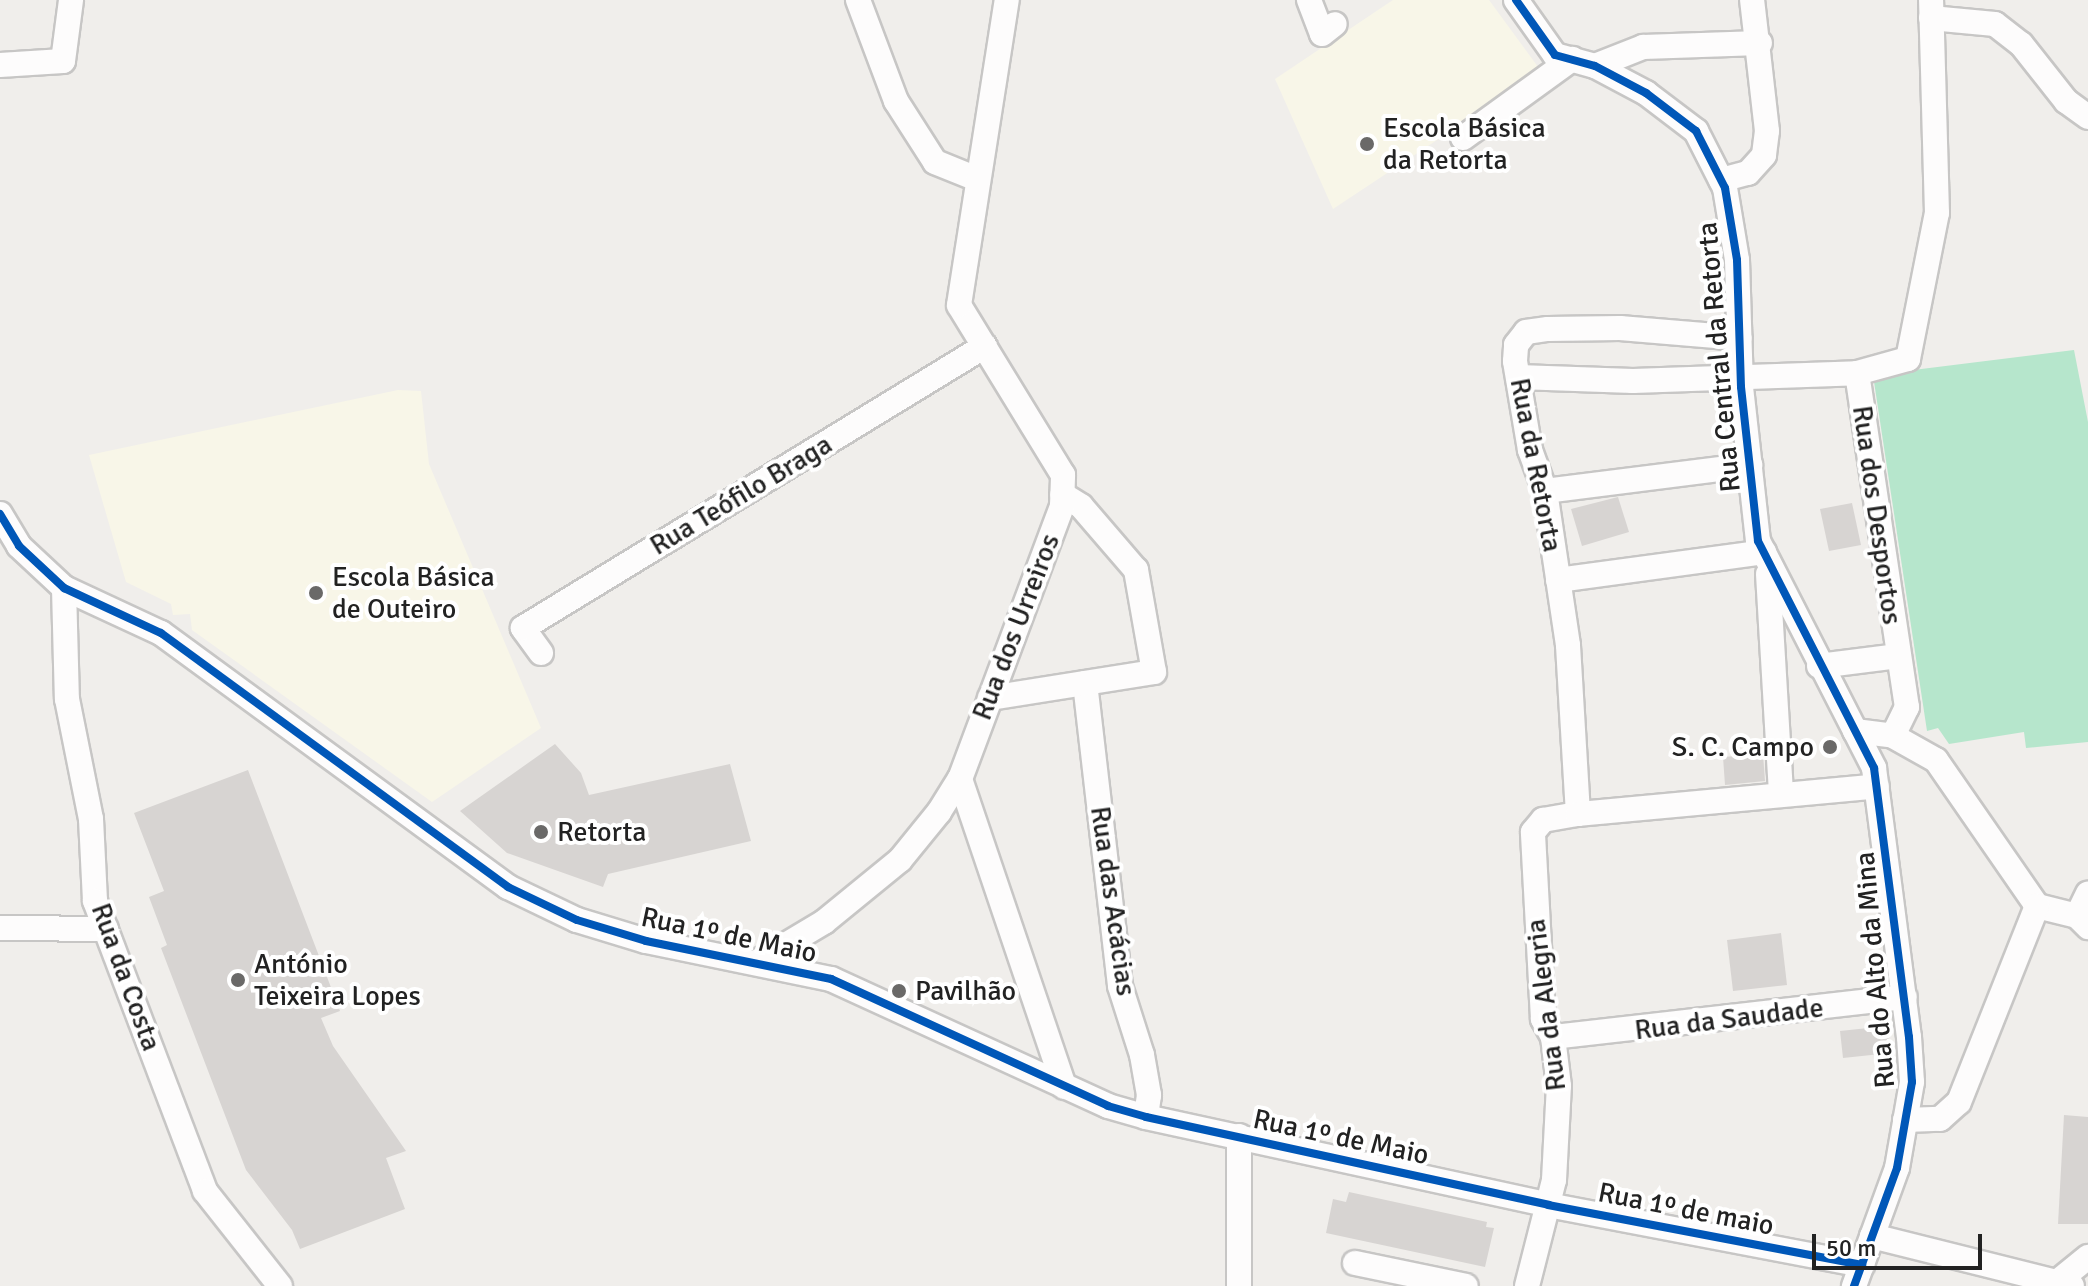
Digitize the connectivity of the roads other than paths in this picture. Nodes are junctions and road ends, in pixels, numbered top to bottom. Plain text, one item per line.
1 (71, 0) edge
2 (858, 0) edge
3 (1007, 0) edge
4 (1309, 0) edge
5 (1516, 0) edge
6 (1752, 0) edge
7 (1931, 9) edge
8 (1335, 24) dead end
9 (1760, 43) junction
10 (1584, 63) junction
11 (0, 65) edge
12 (2088, 117) edge
13 (1463, 138) dead end
14 (977, 179) junction
15 (1721, 180) junction
16 (1740, 338) junction
17 (985, 346) junction
18 (1857, 373) junction
19 (1518, 377) junction
20 (1741, 377) junction
21 (1750, 465) junction
22 (1545, 491) junction
23 (1062, 494) junction
24 (0, 514) edge
25 (1765, 556) junction
26 (1558, 580) junction
27 (64, 588) junction
28 (541, 653) dead end
29 (1898, 656) junction
30 (1819, 666) junction
31 (1085, 683) junction
32 (990, 698) junction
33 (1855, 731) junction
34 (1893, 736) junction
35 (960, 779) junction
36 (1877, 786) junction
37 (1781, 795) junction
38 (1578, 814) junction
39 (2088, 893) edge
40 (2037, 906) junction
41 (2082, 922) edge
42 (0, 928) edge
43 (106, 929) junction
44 (757, 962) junction
45 (1905, 997) junction
46 (1553, 1037) junction
47 (1064, 1087) junction
48 (1146, 1117) junction
49 (1905, 1120) junction
50 (1239, 1136) junction
51 (1548, 1205) junction
52 (1872, 1236) junction
53 (2088, 1257) edge
54 (1355, 1263) dead end
55 (1858, 1276) edge
56 (2064, 1284) edge
57 (280, 1286) edge
58 (1239, 1286) edge
59 (1466, 1286) edge
60 (1527, 1286) edge

1 - 11 street
2 - 14 street
3 - 14 street
4 - 8 street
5 - 10 street, Rua Central da Retorta
6 - 9 street
7 - 12 street
7 - 18 street
9 - 10 street
9 - 15 street
10 - 13 street
10 - 15 street, Rua Central da Retorta
14 - 17 street
15 - 16 street, Rua Central da Retorta
16 - 19 street, Rua da Retorta
16 - 20 street, Rua Central da Retorta
17 - 23 street
17 - 28 street, Rua Teófilo Braga
18 - 20 street
18 - 29 street, Rua dos Desportos
19 - 20 street
19 - 22 street, Rua da Retorta
20 - 21 street, Rua Central da Retorta
21 - 22 street
21 - 25 street, Rua Central da Retorta
22 - 26 street, Rua da Retorta
23 - 31 street
23 - 32 street, Rua dos Urreiros
24 - 27 street, Rua 1º de Maio
25 - 26 street
25 - 30 street, Rua Central da Retorta
25 - 37 street, Rua Central da Retorta
26 - 38 street, Rua da Retorta
27 - 43 street, Rua da Costa
27 - 44 street, Rua 1º de Maio
29 - 30 street, Rua dos Desportos
29 - 34 street, Rua dos Desportos
30 - 33 street, Rua Central da Retorta
31 - 32 street
31 - 48 street, Rua das Acácias
32 - 35 street, Rua dos Urreiros
33 - 34 street
33 - 36 street, Rua Central da Retorta
34 - 40 street
35 - 44 street, Rua dos Urreiros
35 - 47 street
36 - 37 street, Rua da Alegria
36 - 45 street, Rua do Alto da Mina
37 - 38 street, Rua da Alegria
38 - 46 street, Rua da Alegria
39 - 41 street
40 - 41 street
40 - 49 street
42 - 43 street
43 - 57 street, Rua da Costa
44 - 47 street, Rua 1º de Maio
45 - 46 street, Rua da Saudade
45 - 49 street, Rua do Alto da Mina
46 - 51 street, Rua da Alegria
47 - 48 street, Rua 1º de Maio
48 - 50 street, Rua 1º de Maio
49 - 52 street, Rua do Alto da Mina
50 - 51 street, Rua 1º de Maio
50 - 58 street
51 - 55 street, Rua 1º de maio
51 - 60 street, Rua da Alegria
52 - 55 street, Rua do Alto da Mina
52 - 56 street
53 - 56 street
54 - 59 street

